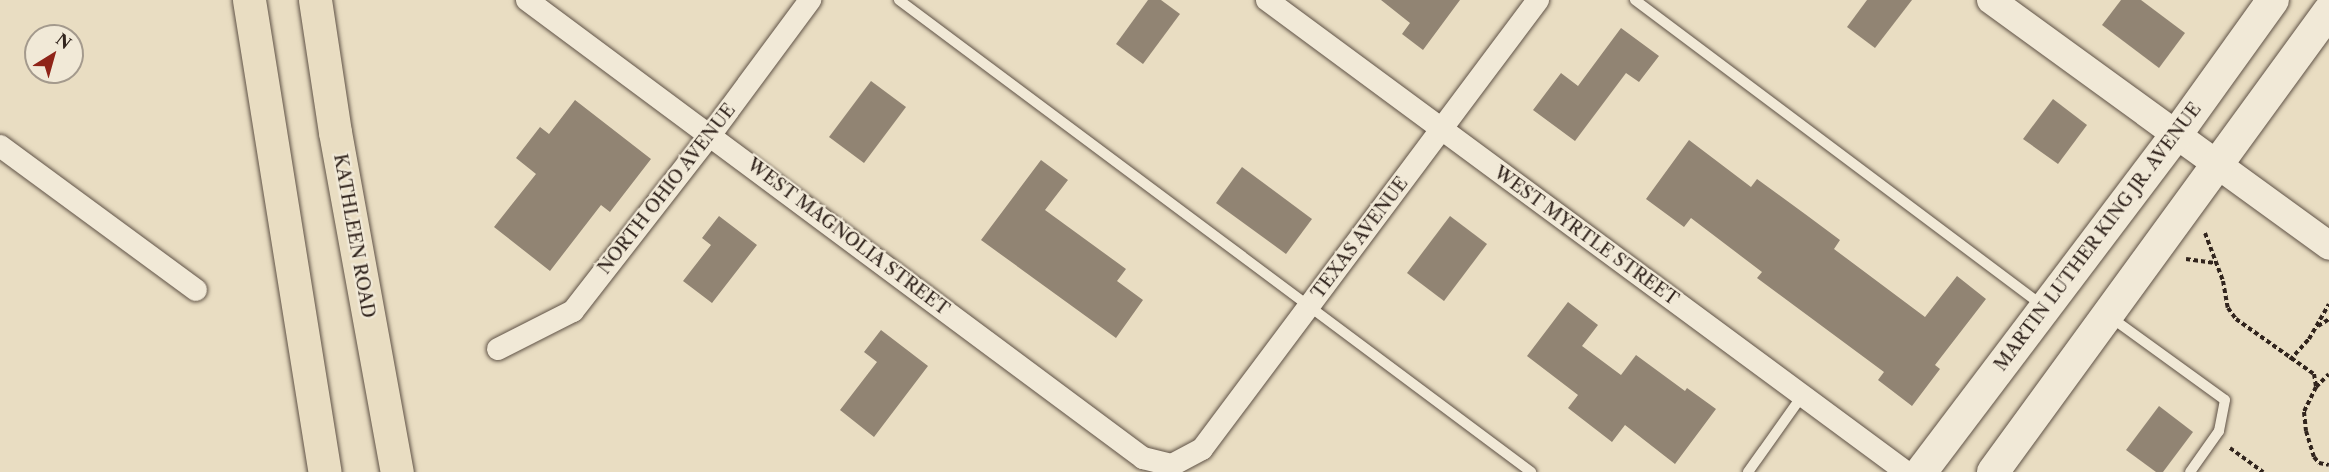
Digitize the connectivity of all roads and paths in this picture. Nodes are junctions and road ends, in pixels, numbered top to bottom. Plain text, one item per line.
1 (249, 0) edge
2 (315, 0) edge
3 (527, 0) edge
4 (810, 0) edge
5 (899, 0) edge
6 (1267, 0) edge
7 (1538, 0) edge
8 (1635, 0) edge
9 (1991, 0) edge
10 (2273, 0) edge
11 (2329, 11) edge
12 (1442, 130) junction
13 (711, 134) junction
14 (2176, 135) junction
15 (0, 146) edge
16 (2218, 165) junction
17 (2204, 229) dead end
18 (2329, 246) edge
19 (2182, 259) dead end
20 (2215, 263) junction
21 (196, 290) dead end
22 (2329, 304) edge
23 (1309, 306) junction
24 (2045, 308) junction
25 (2109, 315) junction
26 (2329, 319) edge
27 (2318, 327) junction
28 (498, 349) dead end
29 (2290, 360) junction
30 (2329, 374) edge
31 (2316, 387) junction
32 (1802, 396) junction
33 (2215, 436) junction
34 (1172, 465) joint
35 (2329, 465) edge
36 (325, 472) edge
37 (397, 472) edge
38 (1531, 472) edge
39 (1748, 472) edge
40 (1906, 472) edge
41 (1921, 472) edge
42 (1993, 472) edge
43 (2190, 472) edge
44 (2263, 472) edge

1 - 36 main road
2 - 37 main road, KATHLEEN ROAD
3 - 13 street, WEST MAGNOLIA STREET
4 - 13 street, NORTH OHIO AVENUE
5 - 23 lane
6 - 12 street, WEST MYRTLE STREET
7 - 12 street, TEXAS AVENUE
8 - 24 lane
9 - 14 street
10 - 14 main road, MARTIN LUTHER KING JR. AVENUE
11 - 16 main road
12 - 23 street, TEXAS AVENUE
12 - 32 street, WEST MYRTLE STREET
13 - 28 street, NORTH OHIO AVENUE
13 - 34 street, WEST MAGNOLIA STREET
14 - 16 street
14 - 24 main road, MARTIN LUTHER KING JR. AVENUE
15 - 21 street
16 - 18 street
16 - 25 main road
17 - 20 path
19 - 20 path
20 - 29 path
22 - 27 path
23 - 34 street, TEXAS AVENUE
23 - 38 lane
24 - 41 main road, MARTIN LUTHER KING JR. AVENUE
25 - 33 lane
25 - 42 main road
26 - 27 path
27 - 29 path
29 - 31 path
30 - 31 path
31 - 35 path
32 - 39 lane
32 - 40 street, WEST MYRTLE STREET
33 - 43 lane
33 - 44 path

